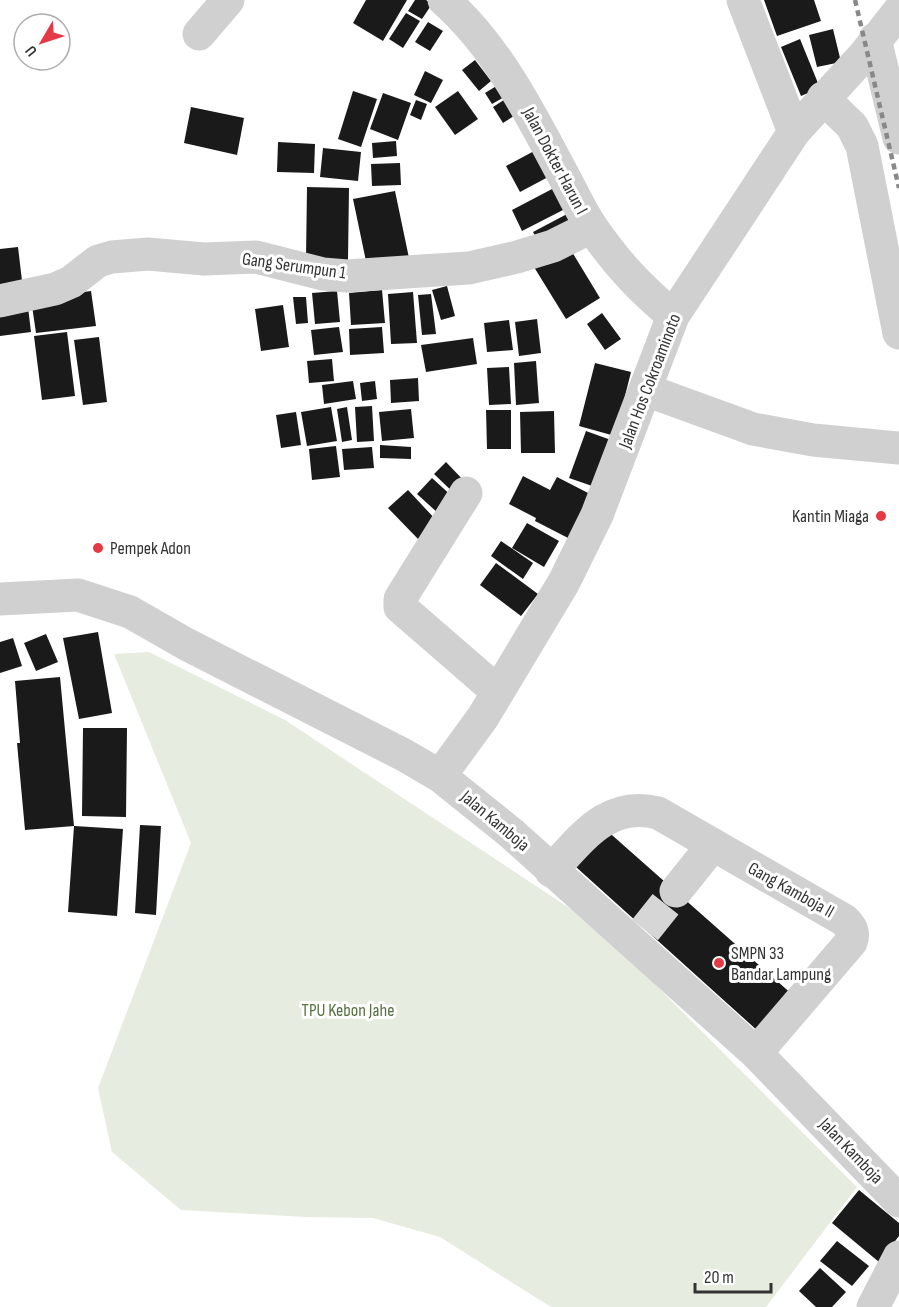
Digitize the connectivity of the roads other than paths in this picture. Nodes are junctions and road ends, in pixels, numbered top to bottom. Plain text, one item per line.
1 (228, 0) edge
2 (444, 0) edge
3 (743, 0) edge
4 (899, 11) edge
5 (199, 34) dead end
6 (875, 39) junction
7 (823, 98) junction
8 (794, 132) junction
9 (899, 138) edge
10 (591, 227) junction
11 (0, 301) edge
12 (673, 315) junction
13 (899, 333) edge
14 (646, 390) junction
15 (899, 448) edge
16 (466, 494) dead end
17 (0, 599) edge
18 (498, 692) junction
19 (440, 776) junction
20 (712, 846) junction
21 (551, 870) junction
22 (676, 891) tunnel mouth
23 (756, 1053) junction
24 (895, 1186) edge
25 (899, 1257) edge
26 (873, 1307) edge

1 - 5 street
2 - 10 street, Jalan Dokter Harun I
3 - 8 street
4 - 6 street, Jalan Hos Cokroaminoto
6 - 7 street, Jalan Hos Cokroaminoto
6 - 9 street
7 - 8 street, Jalan Hos Cokroaminoto
7 - 13 street
8 - 12 street, Jalan Hos Cokroaminoto
10 - 11 street, Gang Serumpun 1
10 - 12 street, Jalan Dokter Harun I
12 - 14 street, Jalan Hos Cokroaminoto
14 - 15 street
14 - 18 street, Jalan Hos Cokroaminoto
16 - 18 street
17 - 19 street, Jalan Kamboja
18 - 19 street, Jalan Hos Cokroaminoto
19 - 21 street, Jalan Kamboja
20 - 21 street, Gang Kamboja II
20 - 22 street
20 - 23 street, Gang Kamboja II
21 - 23 street, Jalan Kamboja
23 - 24 street, Jalan Kamboja
25 - 26 street

